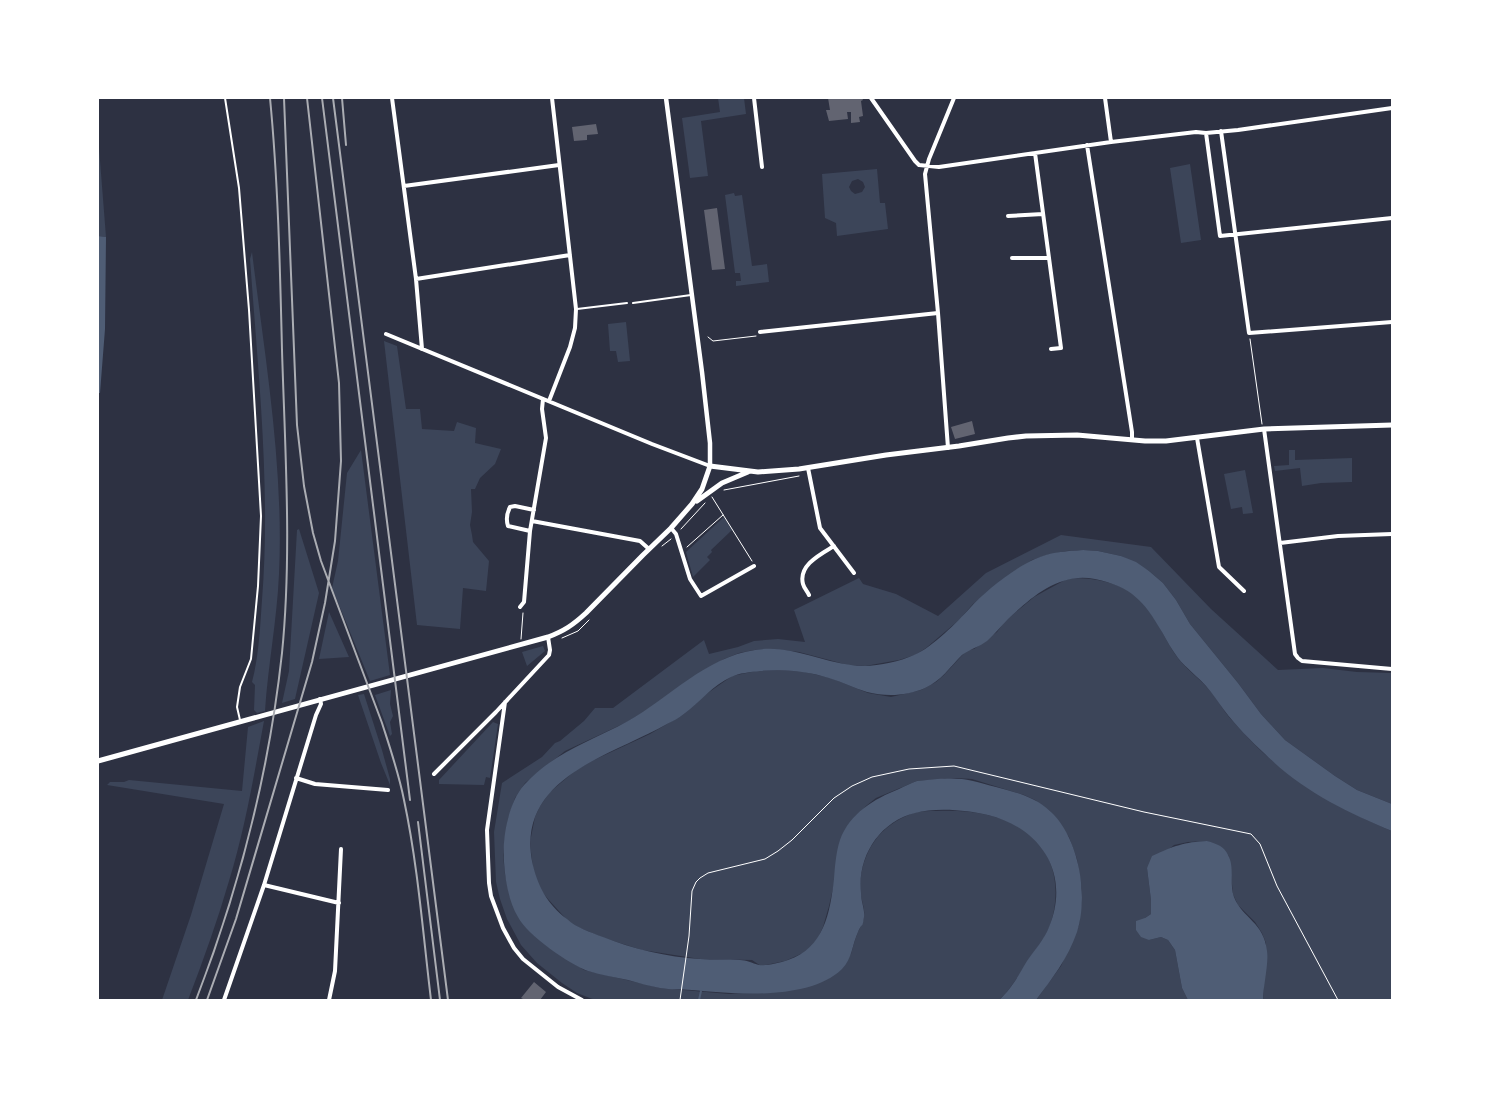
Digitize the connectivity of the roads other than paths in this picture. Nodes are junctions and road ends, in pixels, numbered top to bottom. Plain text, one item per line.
1 (226, 98) edge
2 (392, 98) edge
3 (552, 98) edge
4 (666, 98) edge
5 (754, 98) edge
6 (871, 98) edge
7 (954, 98) edge
8 (1105, 98) edge
9 (1392, 108) edge
10 (1221, 132) junction
11 (1206, 133) junction
12 (1111, 142) junction
13 (1087, 146) junction
14 (1035, 153) junction
15 (559, 165) junction
16 (926, 166) junction
17 (762, 167) dead end
18 (404, 186) junction
19 (1043, 214) junction
20 (1008, 216) dead end
21 (1392, 218) edge
22 (1235, 234) junction
23 (570, 255) junction
24 (1012, 258) dead end
25 (1049, 258) junction
26 (416, 279) junction
27 (692, 295) junction
28 (632, 302) dead end
29 (627, 303) dead end
30 (576, 309) junction
31 (938, 313) junction
32 (1392, 322) edge
33 (760, 332) road end
34 (386, 334) dead end
35 (422, 349) junction
36 (1051, 349) dead end
37 (543, 399) junction
38 (549, 401) junction
39 (1392, 425) edge
40 (1264, 429) junction
41 (1197, 438) junction
42 (1132, 440) junction
43 (948, 450) junction
44 (710, 466) junction
45 (808, 468) junction
46 (750, 471) junction
47 (692, 504) junction
48 (534, 510) junction
49 (532, 522) junction
50 (670, 528) junction
51 (530, 531) junction
52 (1392, 534) edge
53 (1280, 543) junction
54 (834, 546) junction
55 (649, 549) junction
56 (754, 566) road end
57 (854, 573) dead end
58 (1244, 591) dead end
59 (809, 595) dead end
60 (520, 607) dead end
61 (548, 637) junction
62 (1392, 669) edge
63 (320, 699) junction
64 (505, 702) junction
65 (240, 721) junction
66 (98, 761) edge
67 (434, 774) dead end
68 (296, 778) junction
69 (388, 790) dead end
70 (341, 849) dead end
71 (264, 885) junction
72 (339, 903) junction
73 (224, 1000) edge
74 (329, 1000) edge
75 (582, 1000) edge

1 - 65 lane
2 - 18 street
3 - 15 street
4 - 27 street
5 - 17 street
6 - 16 street
7 - 16 street
8 - 12 street
9 - 10 street
10 - 11 street
10 - 22 street
11 - 12 street
11 - 22 street
12 - 13 street
13 - 14 street
13 - 42 street
14 - 16 street
14 - 19 street
15 - 18 street
15 - 23 street
16 - 31 street
18 - 26 street
19 - 20 street
19 - 25 street
21 - 22 street
22 - 32 street
23 - 26 street
23 - 30 street
24 - 25 street
25 - 36 street
26 - 35 street
27 - 28 lane
27 - 44 street
29 - 30 lane
30 - 38 street
31 - 33 street
31 - 43 street
34 - 35 street
35 - 37 street
37 - 38 street
37 - 48 street
38 - 44 street
39 - 40 main road
40 - 41 main road
40 - 53 street
41 - 42 main road
41 - 58 street
42 - 43 main road
43 - 45 main road
44 - 46 main road
44 - 47 main road
45 - 46 main road
45 - 54 street
46 - 47 main road
47 - 50 main road
48 - 49 street
48 - 51 street
49 - 51 street
49 - 55 street
50 - 55 main road
50 - 56 street
51 - 60 street
52 - 53 street
53 - 62 street
54 - 57 street
54 - 59 street
55 - 61 main road
61 - 63 main road
61 - 64 street
63 - 65 main road
63 - 68 street
64 - 67 street
64 - 75 street
65 - 66 main road
68 - 69 street
68 - 71 street
70 - 72 street
71 - 72 street
71 - 73 street
72 - 74 street

